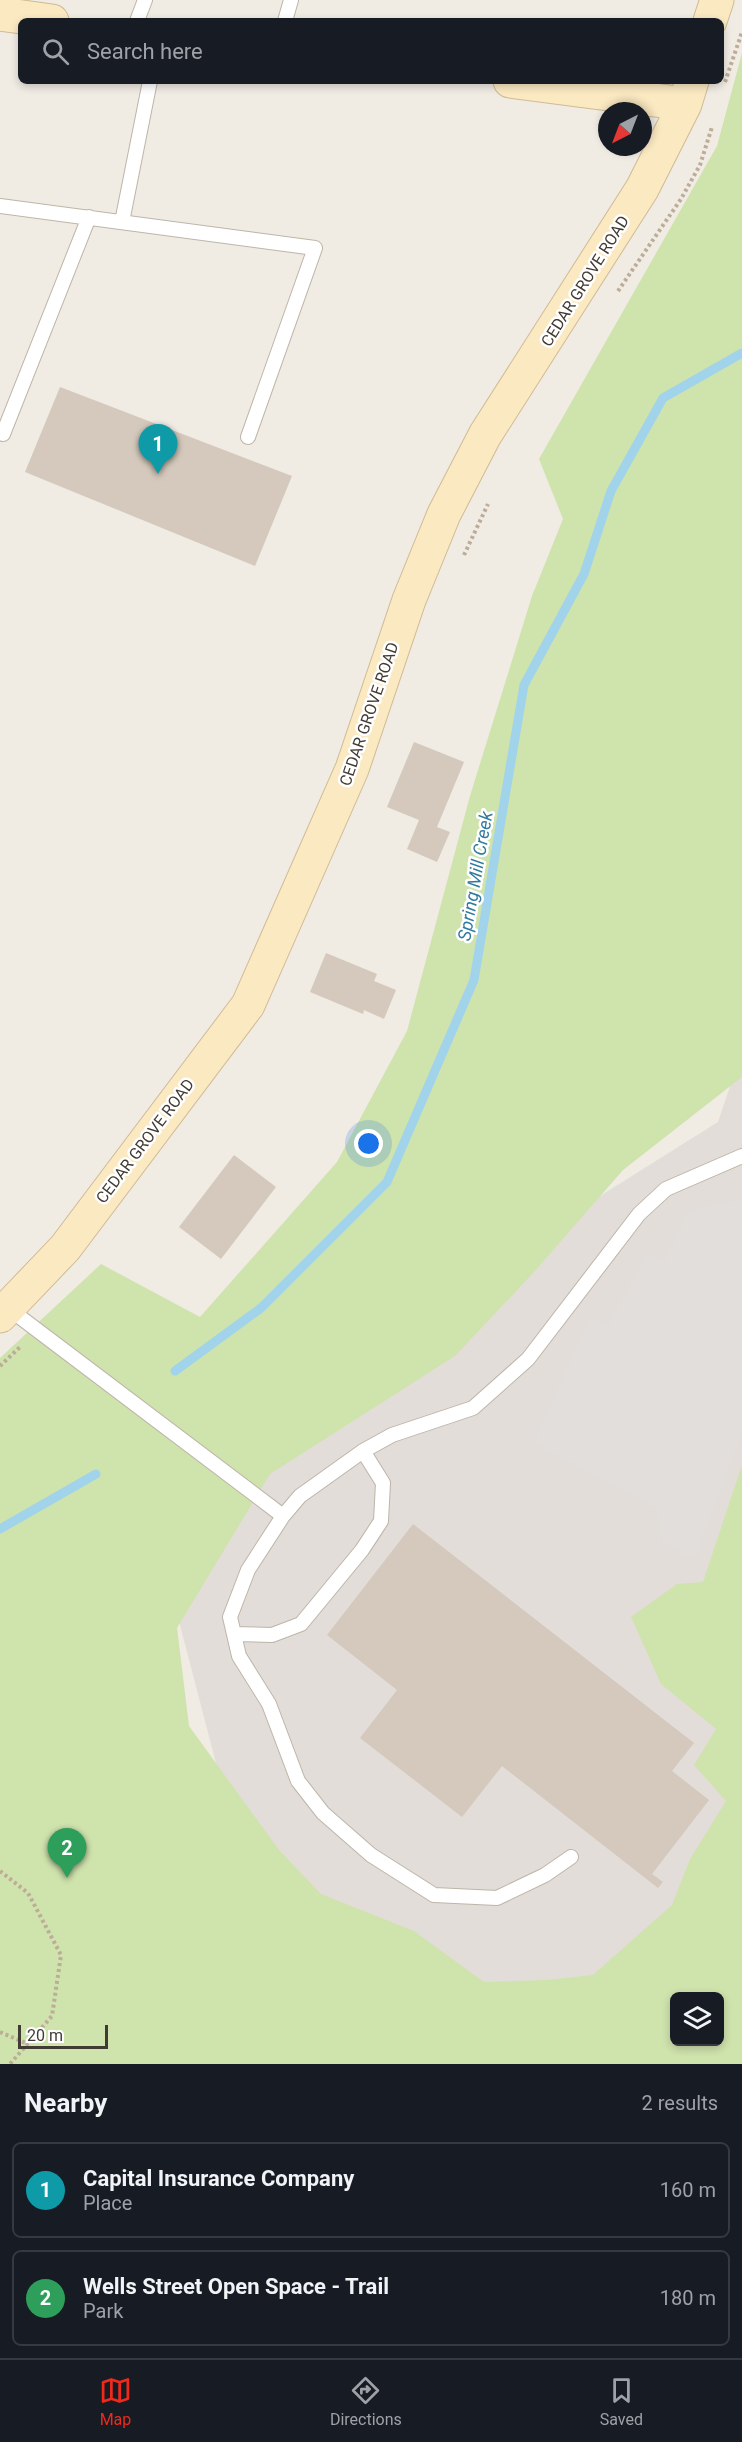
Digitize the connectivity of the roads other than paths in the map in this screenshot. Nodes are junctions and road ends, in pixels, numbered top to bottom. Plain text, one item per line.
1 (145, 0) edge
2 (291, 0) edge
3 (717, 0) edge
4 (0, 14) edge
5 (30, 18) edge
6 (138, 18) edge
7 (286, 18) edge
8 (711, 18) edge
9 (149, 84) edge
10 (559, 84) edge
11 (689, 92) edge
12 (0, 206) edge
13 (89, 217) junction
14 (122, 222) junction
15 (0, 431) edge
16 (248, 437) dead end
17 (742, 1156) edge
18 (4, 1312) edge
19 (363, 1451) junction
20 (283, 1516) junction
21 (234, 1635) junction
22 (571, 1857) dead end

1 - 6 lane
2 - 7 lane
3 - 8 street
4 - 5 street
9 - 14 lane
10 - 11 street
11 - 18 street, CEDAR GROVE ROAD
12 - 13 lane
13 - 14 lane
13 - 15 lane
14 - 16 lane
17 - 19 lane
18 - 20 lane
19 - 20 lane
19 - 21 lane
20 - 21 lane
21 - 22 lane

